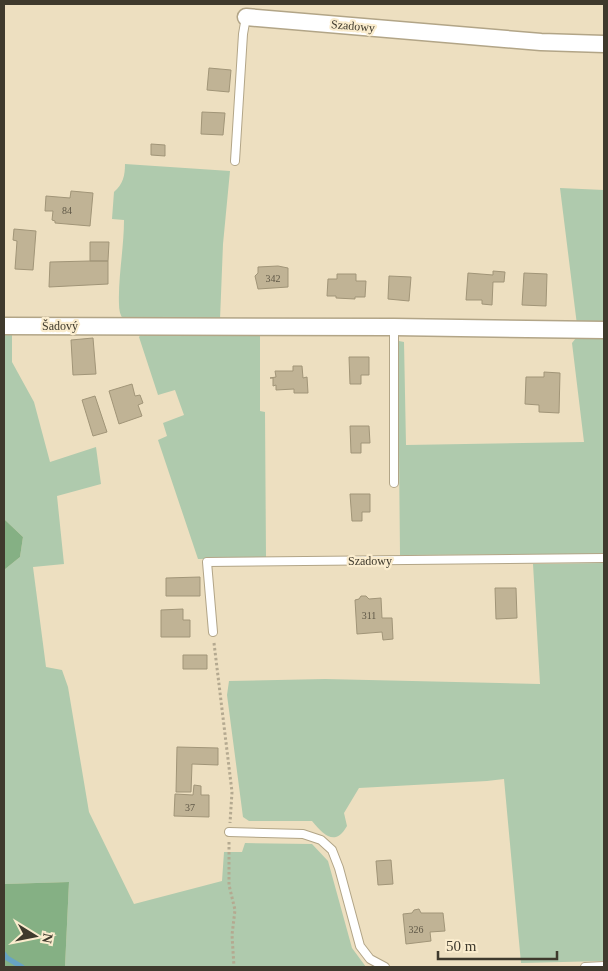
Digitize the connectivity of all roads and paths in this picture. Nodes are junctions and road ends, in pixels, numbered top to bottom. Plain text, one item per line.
1 (246, 17) joint
2 (604, 44) edge
3 (235, 161) dead end
4 (4, 326) edge
5 (394, 327) junction
6 (604, 330) edge
7 (394, 483) dead end
8 (604, 558) edge
9 (213, 632) joint
10 (229, 832) junction
11 (604, 966) edge
12 (234, 967) edge
13 (385, 967) edge
14 (585, 967) edge

1 - 2 street, Szadowy
1 - 3 lane, Szadowy
4 - 5 street, Šadový
5 - 6 street
5 - 7 lane
8 - 9 lane, Szadowy
9 - 10 path
10 - 12 path
10 - 13 lane
11 - 14 lane

